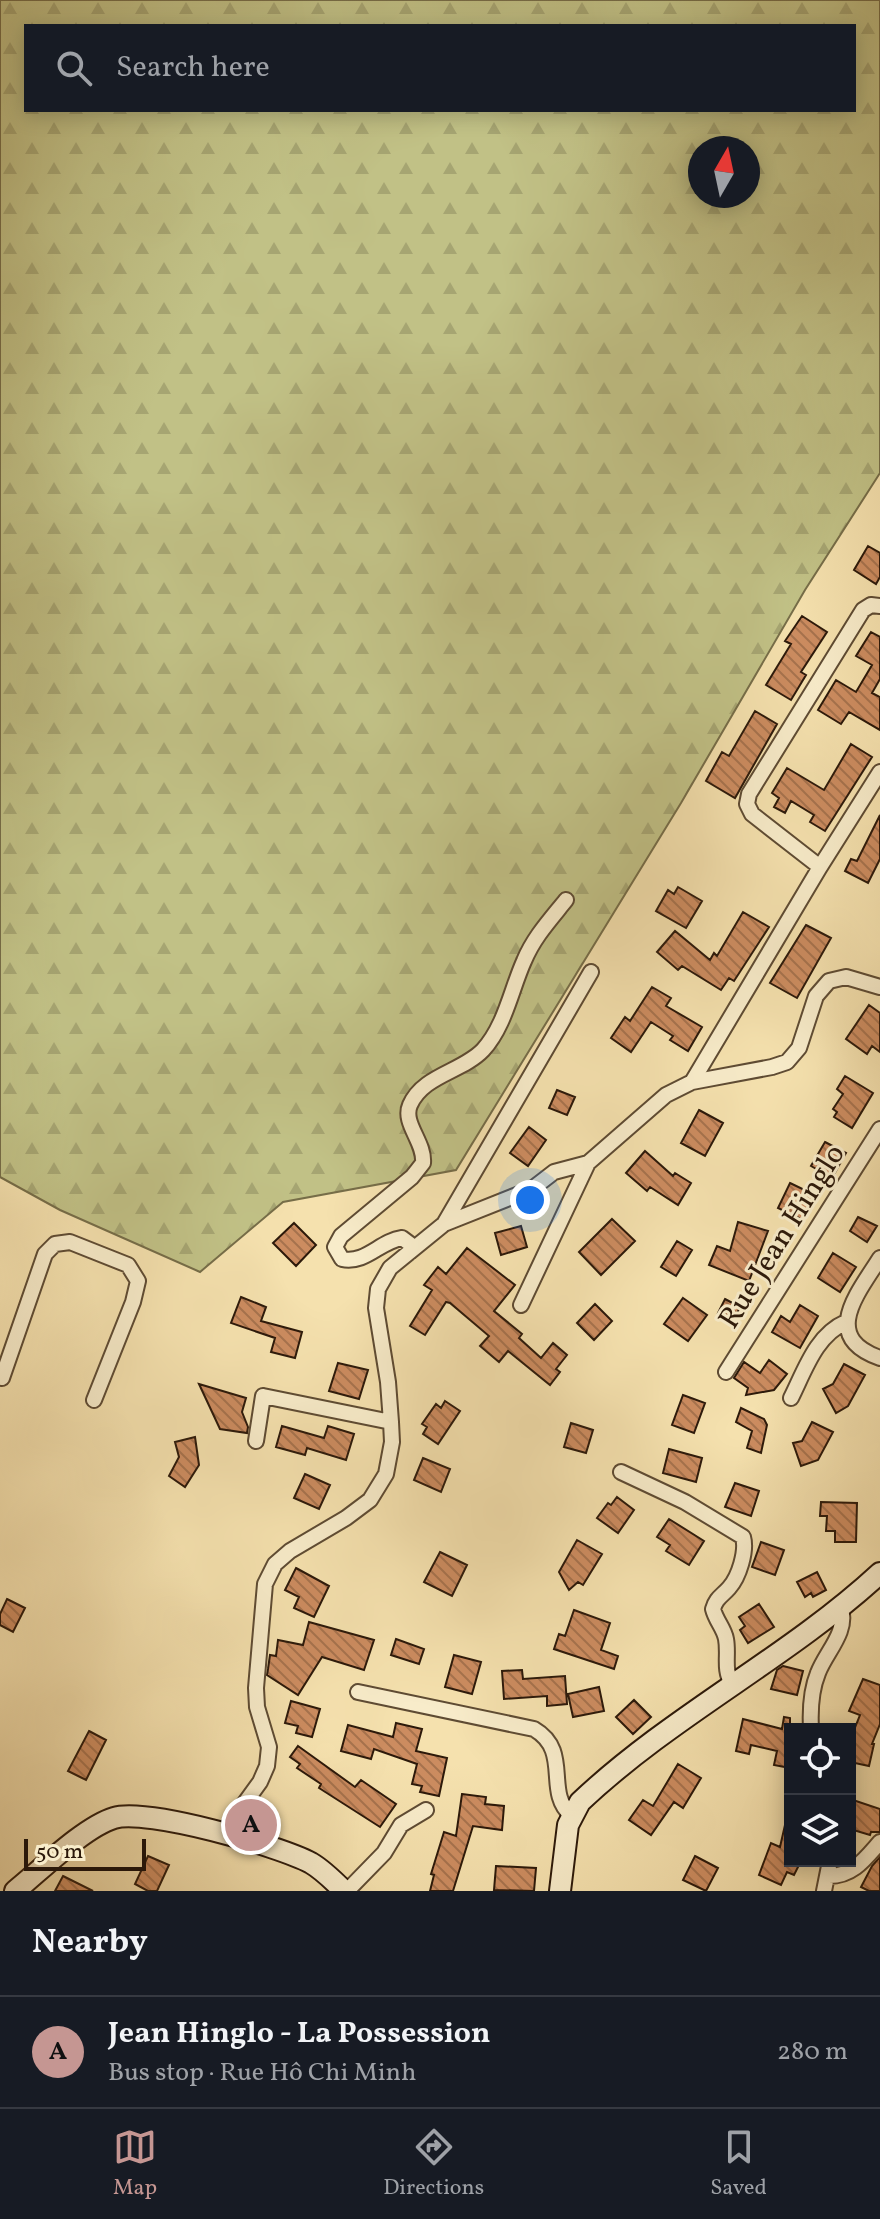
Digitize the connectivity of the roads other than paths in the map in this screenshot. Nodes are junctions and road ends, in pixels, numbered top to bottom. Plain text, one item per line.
1 (880, 606) edge
2 (880, 772) edge
3 (820, 867) junction
4 (566, 900) dead end
5 (591, 972) dead end
6 (880, 987) edge
7 (692, 1082) junction
8 (880, 1129) edge
9 (588, 1163) junction
10 (444, 1224) junction
11 (411, 1251) junction
12 (880, 1258) edge
13 (521, 1305) dead end
14 (846, 1322) junction
15 (880, 1358) edge
16 (726, 1372) dead end
17 (0, 1377) edge
18 (791, 1398) dead end
19 (94, 1400) dead end
20 (391, 1422) junction
21 (256, 1441) dead end
22 (621, 1472) dead end
23 (880, 1573) edge
24 (841, 1609) junction
25 (732, 1684) junction
26 (358, 1692) dead end
27 (811, 1723) edge
28 (426, 1810) dead end
29 (571, 1815) junction
30 (223, 1833) junction
31 (880, 1842) edge
32 (830, 1868) edge
33 (15, 1891) edge
34 (345, 1891) edge
35 (560, 1891) edge
36 (824, 1891) edge

1 - 3 street
2 - 3 street
3 - 7 street
4 - 11 street
5 - 10 street
6 - 7 street
7 - 9 street
8 - 16 street, Rue Jean Hinglo
9 - 10 street
9 - 13 street
10 - 11 street
11 - 20 street
12 - 14 street
14 - 15 street
14 - 18 street
17 - 19 street
20 - 21 street
20 - 30 street
22 - 25 street
23 - 24 street
24 - 25 street
24 - 27 street
25 - 29 street
26 - 29 street
28 - 34 street
29 - 35 street
30 - 33 street
30 - 34 street
31 - 32 street
32 - 36 street

